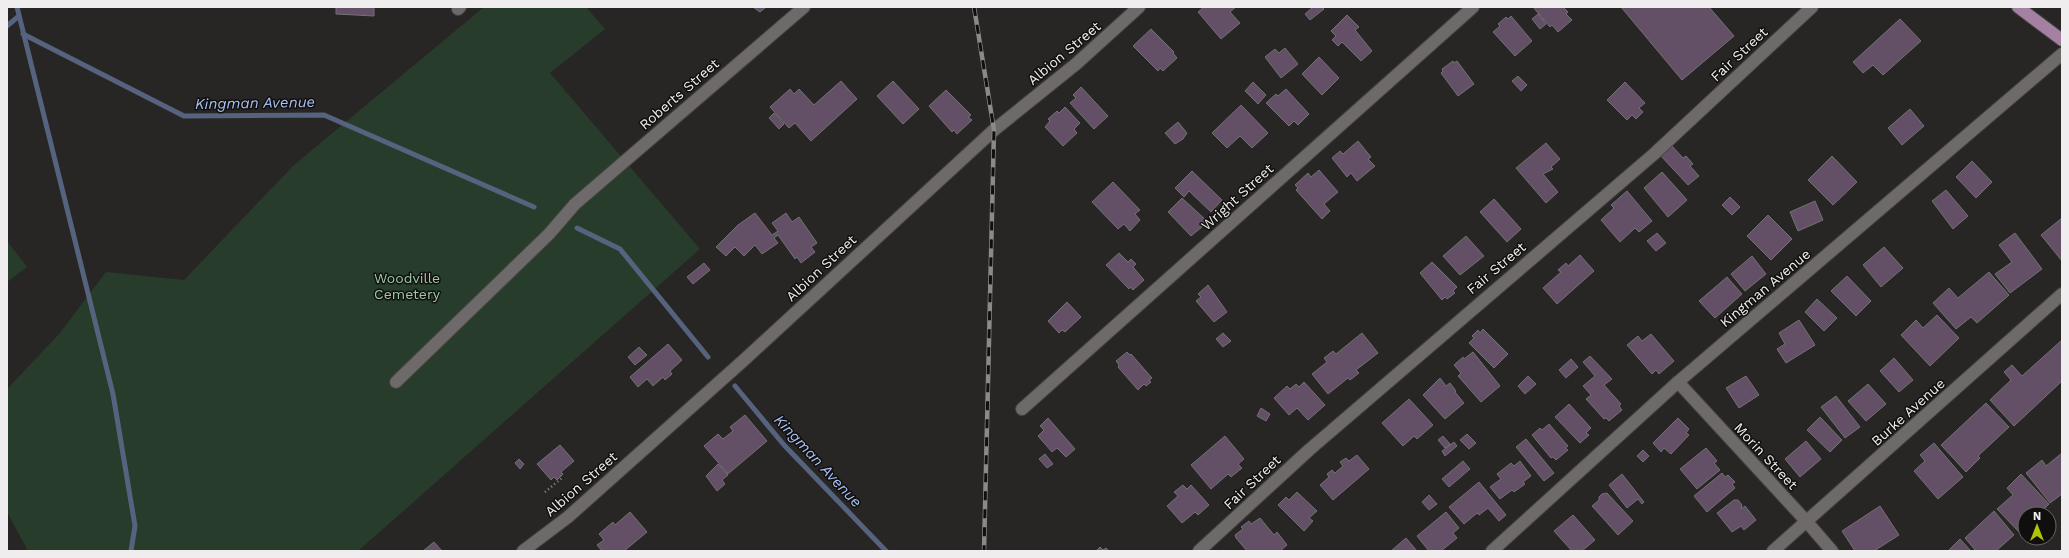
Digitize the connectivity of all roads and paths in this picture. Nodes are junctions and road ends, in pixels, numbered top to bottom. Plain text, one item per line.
1 (804, 7) edge
2 (1140, 7) edge
3 (1473, 7) edge
4 (1812, 7) edge
5 (2018, 7) edge
6 (2062, 40) edge
7 (2062, 54) edge
8 (2062, 294) edge
9 (396, 382) dead end
10 (1678, 382) junction
11 (1022, 409) dead end
12 (561, 476) dead end
13 (545, 492) dead end
14 (1807, 522) junction
15 (523, 551) edge
16 (1199, 551) edge
17 (1492, 551) edge
18 (1773, 551) edge
19 (1832, 551) edge

1 - 9 street, Roberts Street
2 - 15 street, Albion Street
3 - 11 street, Wright Street
4 - 16 street, Fair Street
5 - 6 main road
7 - 10 street, Kingman Avenue
8 - 14 street, Burke Avenue
10 - 14 street, Morin Street
10 - 17 street, Kingman Avenue
12 - 13 path
14 - 18 street, Burke Avenue
14 - 19 street, Morin Street

